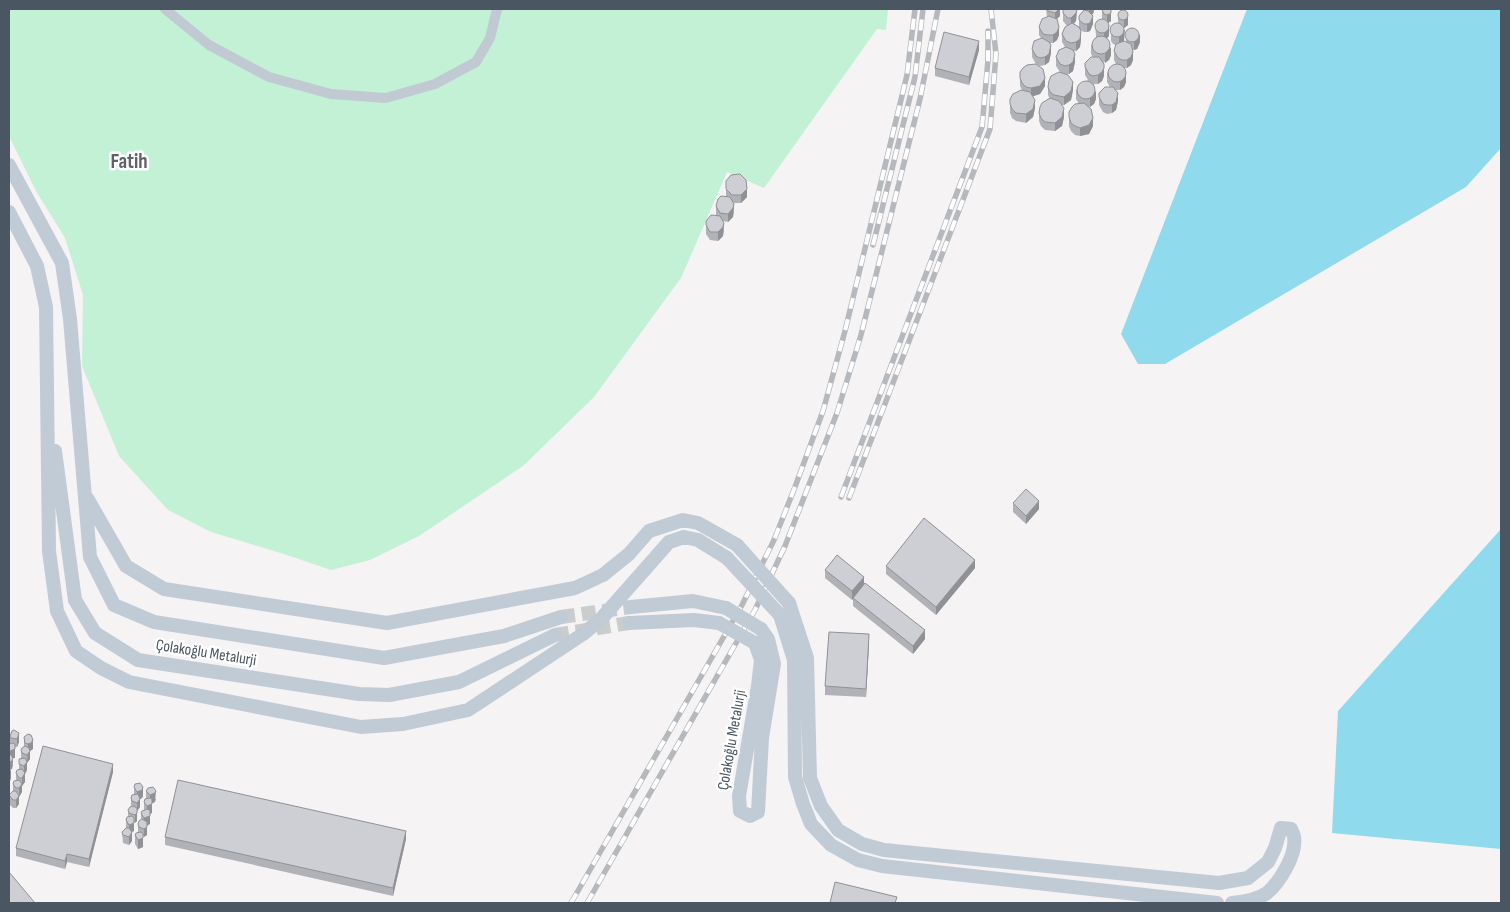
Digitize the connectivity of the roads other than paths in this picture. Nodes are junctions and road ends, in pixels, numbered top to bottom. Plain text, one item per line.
1 (165, 9) edge
2 (497, 9) edge
3 (9, 165) edge
4 (9, 212) edge
5 (47, 391) junction
6 (85, 495) junction
7 (631, 607) tunnel mouth
8 (561, 617) tunnel mouth
9 (629, 623) tunnel mouth
10 (555, 635) tunnel mouth
11 (1216, 903) edge
12 (1232, 903) edge

1 - 2 street
3 - 6 main road, Çolakoğlu Metalurji
4 - 5 main road
5 - 10 main road, Çolakoğlu Metalurji
5 - 11 main road, bridge
6 - 8 main road, Çolakoğlu Metalurji
6 - 12 main road, bridge
7 - 9 main road, Çolakoğlu Metalurji, bridge

